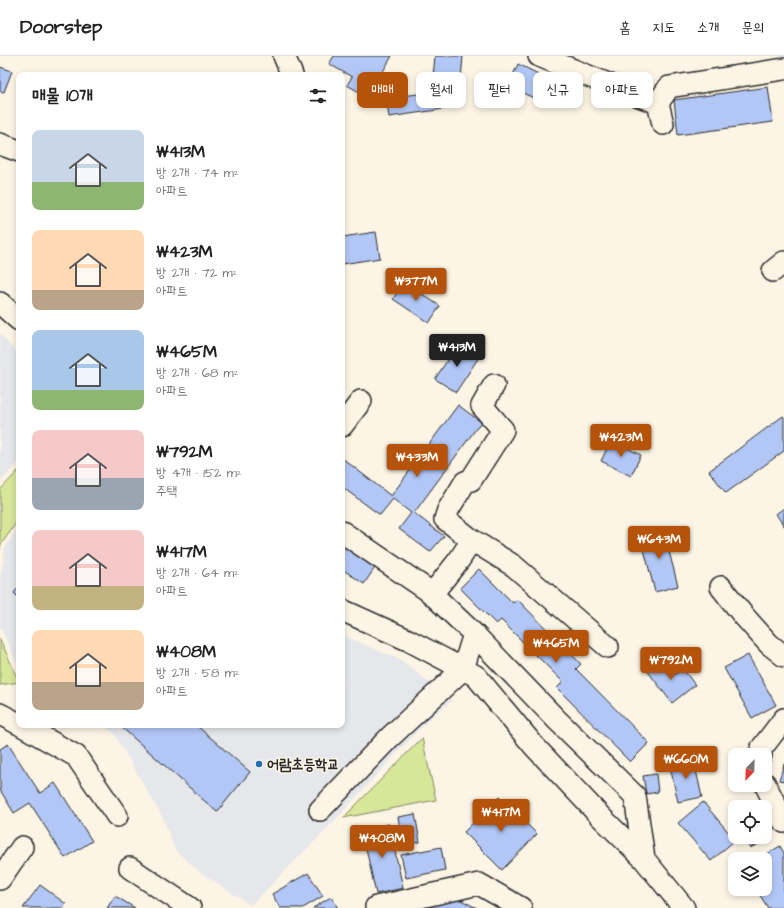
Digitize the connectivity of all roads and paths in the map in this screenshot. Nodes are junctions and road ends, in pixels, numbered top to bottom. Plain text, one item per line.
1 (284, 56) edge
2 (539, 56) edge
3 (784, 69) edge
4 (291, 72) edge
5 (658, 103) junction
6 (663, 124) dead end
7 (0, 144) edge
8 (16, 150) edge
9 (0, 302) edge
10 (16, 317) edge
11 (494, 385) dead end
12 (361, 401) dead end
13 (345, 422) edge
14 (345, 534) edge
15 (472, 540) junction
16 (721, 587) dead end
17 (432, 594) junction
18 (345, 611) edge
19 (474, 634) junction
20 (608, 647) dead end
21 (784, 656) edge
22 (463, 669) junction
23 (0, 714) edge
24 (784, 719) edge
25 (16, 722) edge
26 (27, 728) edge
27 (761, 748) edge
28 (769, 792) edge
29 (320, 810) dead end
30 (117, 816) dead end
31 (784, 822) edge
32 (22, 847) dead end
33 (644, 859) junction
34 (130, 868) dead end
35 (0, 879) edge
36 (376, 907) dead end
37 (190, 908) edge
38 (520, 908) edge
39 (684, 908) edge

1 - 4 street
2 - 5 street
3 - 5 street
5 - 6 street
7 - 8 street
9 - 10 street
11 - 15 street
12 - 13 street
14 - 17 street
15 - 17 street
15 - 20 street
16 - 21 street
17 - 19 street
18 - 22 street
19 - 22 street
19 - 33 street
22 - 29 street
22 - 33 street
23 - 25 street
24 - 27 street
26 - 30 street
28 - 31 street
32 - 35 street
33 - 39 street
34 - 37 street
36 - 38 street

